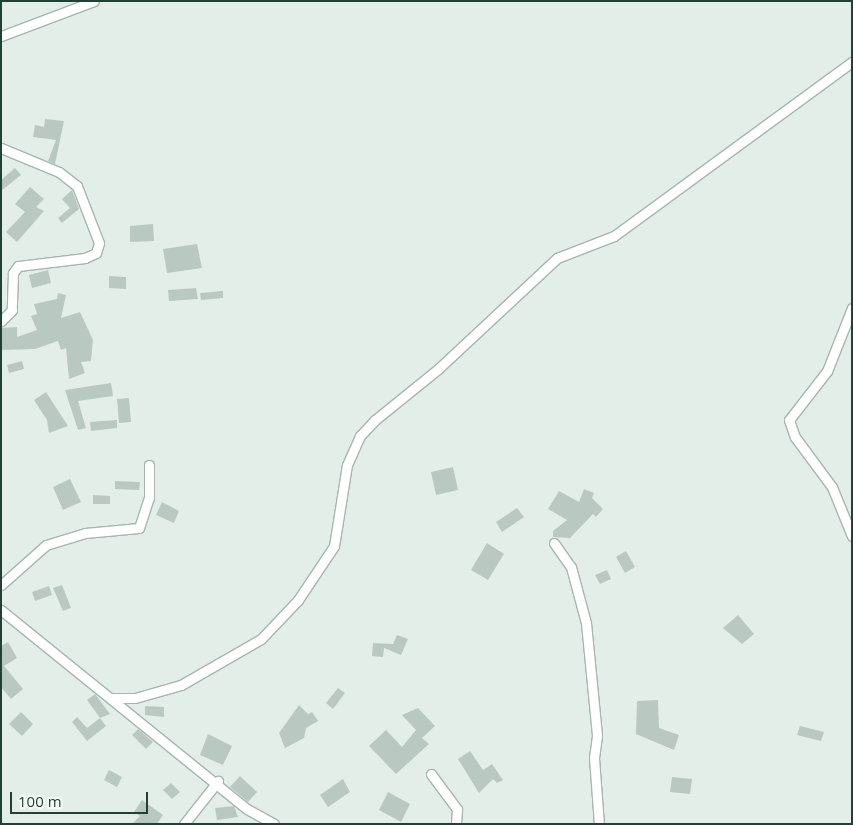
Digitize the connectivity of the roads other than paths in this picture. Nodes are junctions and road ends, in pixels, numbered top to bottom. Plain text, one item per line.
1 (94, 1) edge
2 (1, 36) edge
3 (852, 62) edge
4 (1, 148) edge
5 (852, 308) edge
6 (1, 321) edge
7 (149, 465) dead end
8 (852, 536) edge
9 (554, 543) dead end
10 (1, 585) edge
11 (1, 610) edge
12 (112, 698) junction
13 (431, 774) dead end
14 (218, 781) junction
15 (184, 824) edge
16 (274, 824) edge
17 (456, 824) edge
18 (599, 824) edge

1 - 2 street
3 - 12 street
4 - 6 street
5 - 8 street
7 - 10 street
9 - 18 street
11 - 12 street
12 - 14 street
13 - 17 street
14 - 15 street
14 - 16 street

